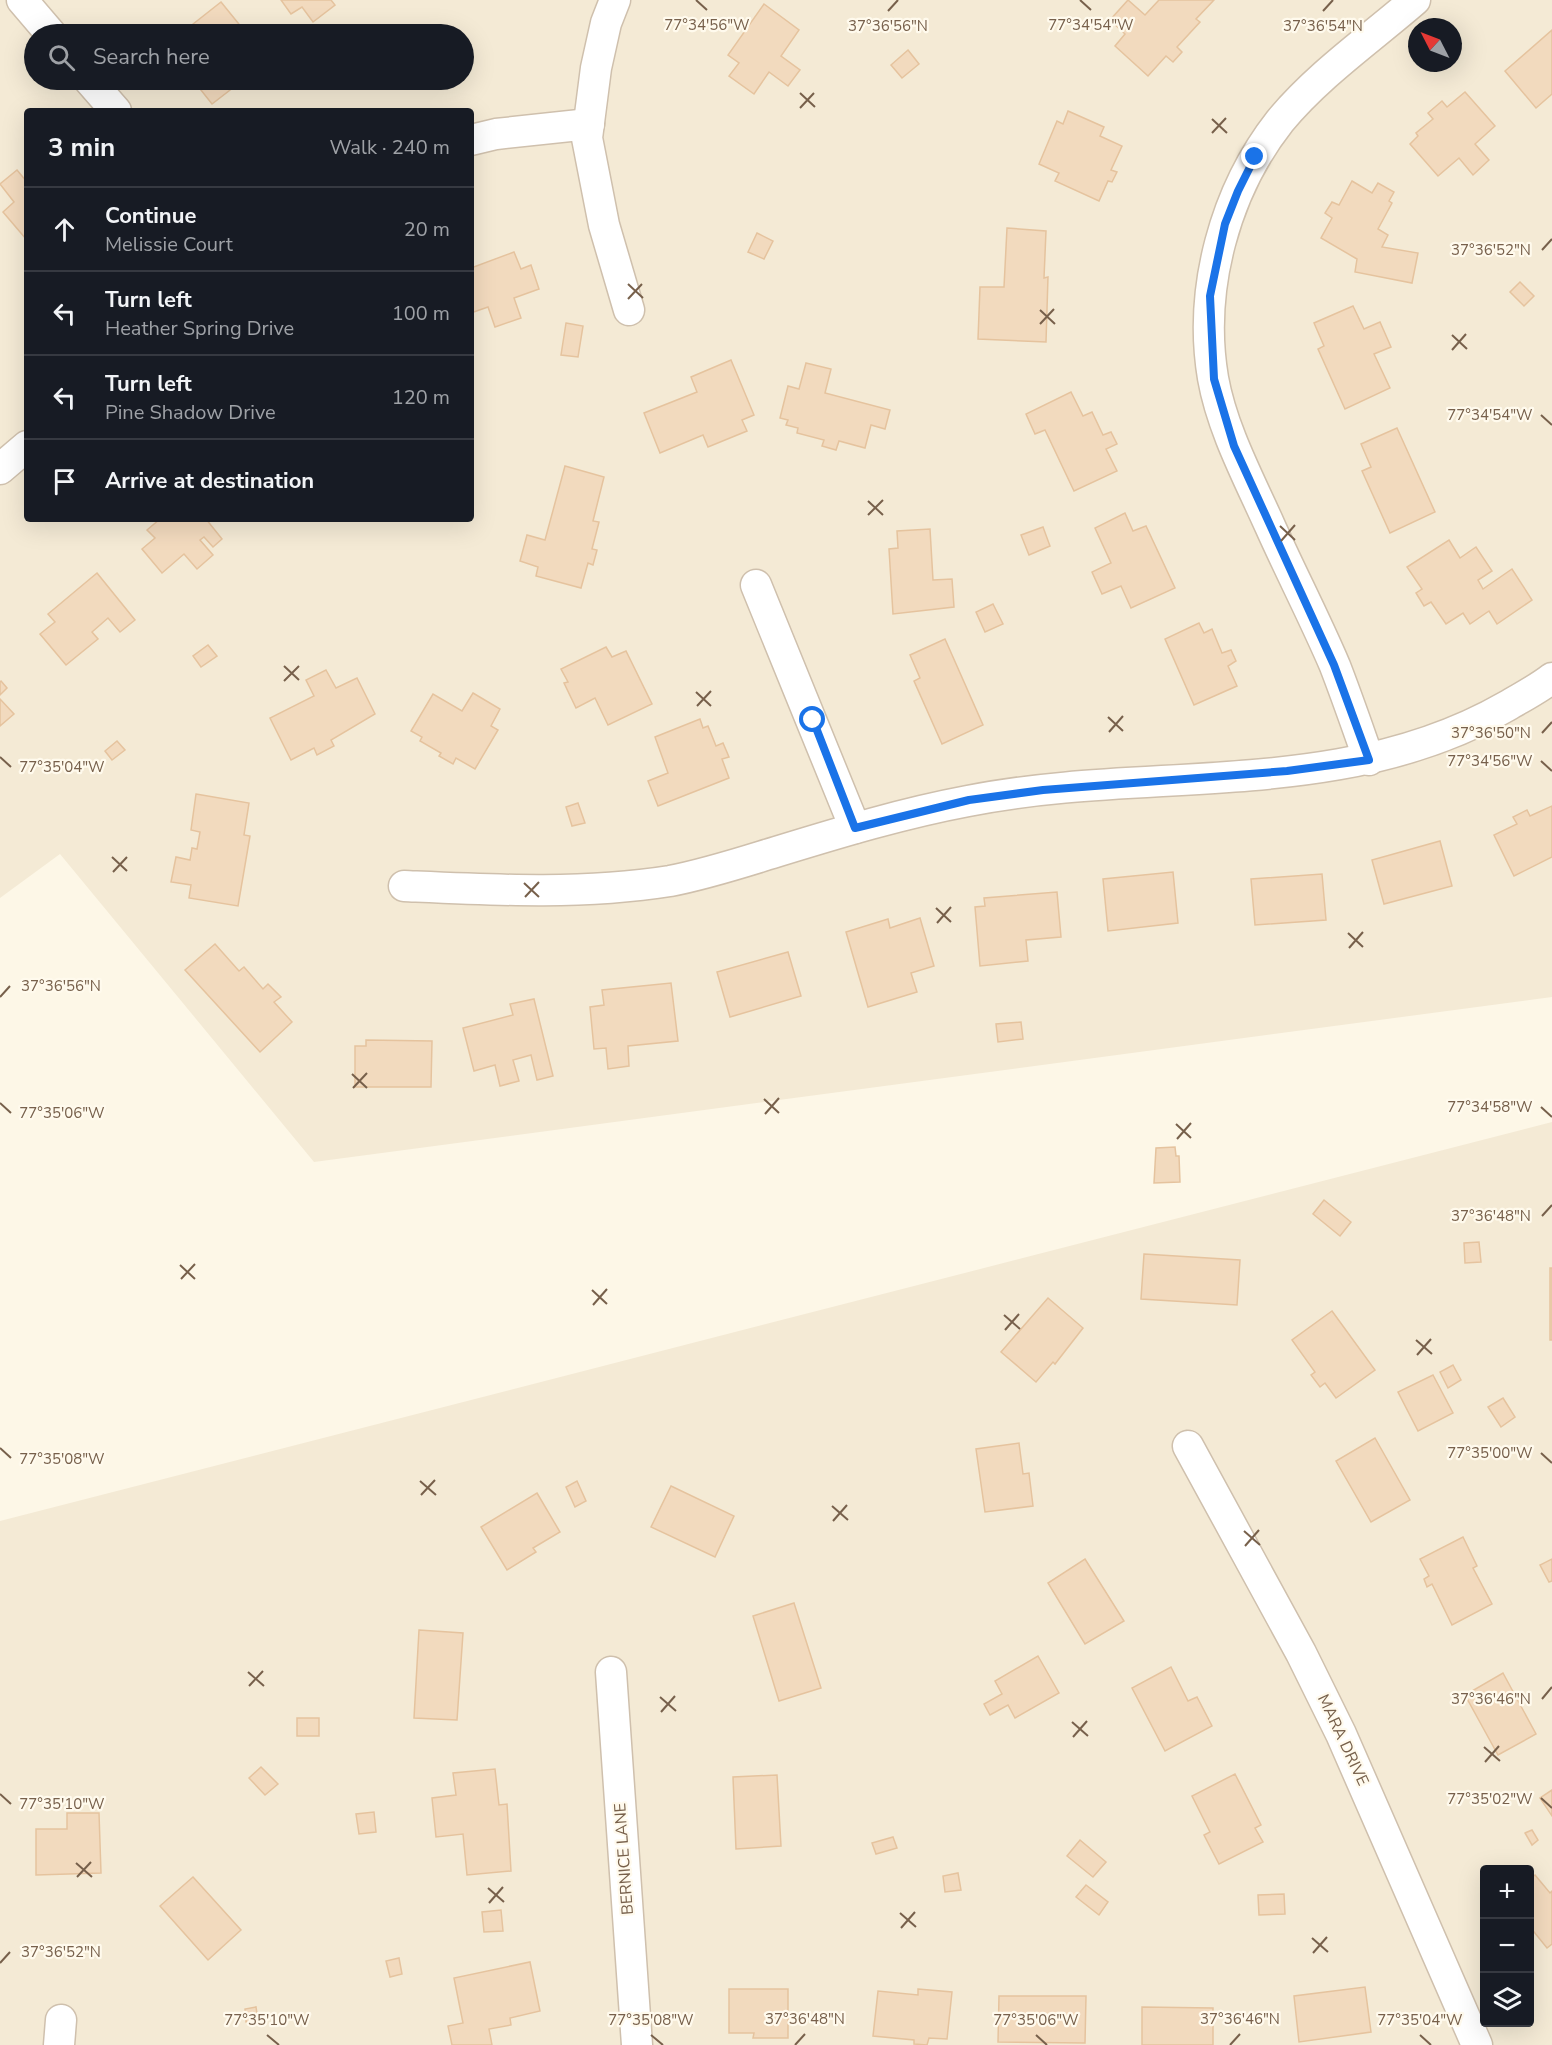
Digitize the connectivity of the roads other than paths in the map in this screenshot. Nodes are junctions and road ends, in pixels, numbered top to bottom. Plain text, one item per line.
1 (22, 0) edge
2 (615, 0) edge
3 (1415, 0) edge
4 (42, 24) edge
5 (98, 90) edge
6 (113, 108) edge
7 (589, 124) junction
8 (474, 139) edge
9 (629, 310) dead end
10 (24, 449) edge
11 (0, 470) edge
12 (756, 585) dead end
13 (1552, 678) edge
14 (1369, 760) junction
15 (855, 828) junction
16 (404, 886) dead end
17 (1188, 1446) dead end
18 (611, 1672) dead end
19 (637, 2045) edge
20 (1477, 2045) edge

1 - 4 street
2 - 7 street
3 - 14 street
5 - 6 street
7 - 8 street
7 - 9 street
10 - 11 street
12 - 15 street
13 - 14 street
14 - 15 street
15 - 16 street
17 - 20 street, MARA DRIVE
18 - 19 street, BERNICE LANE

